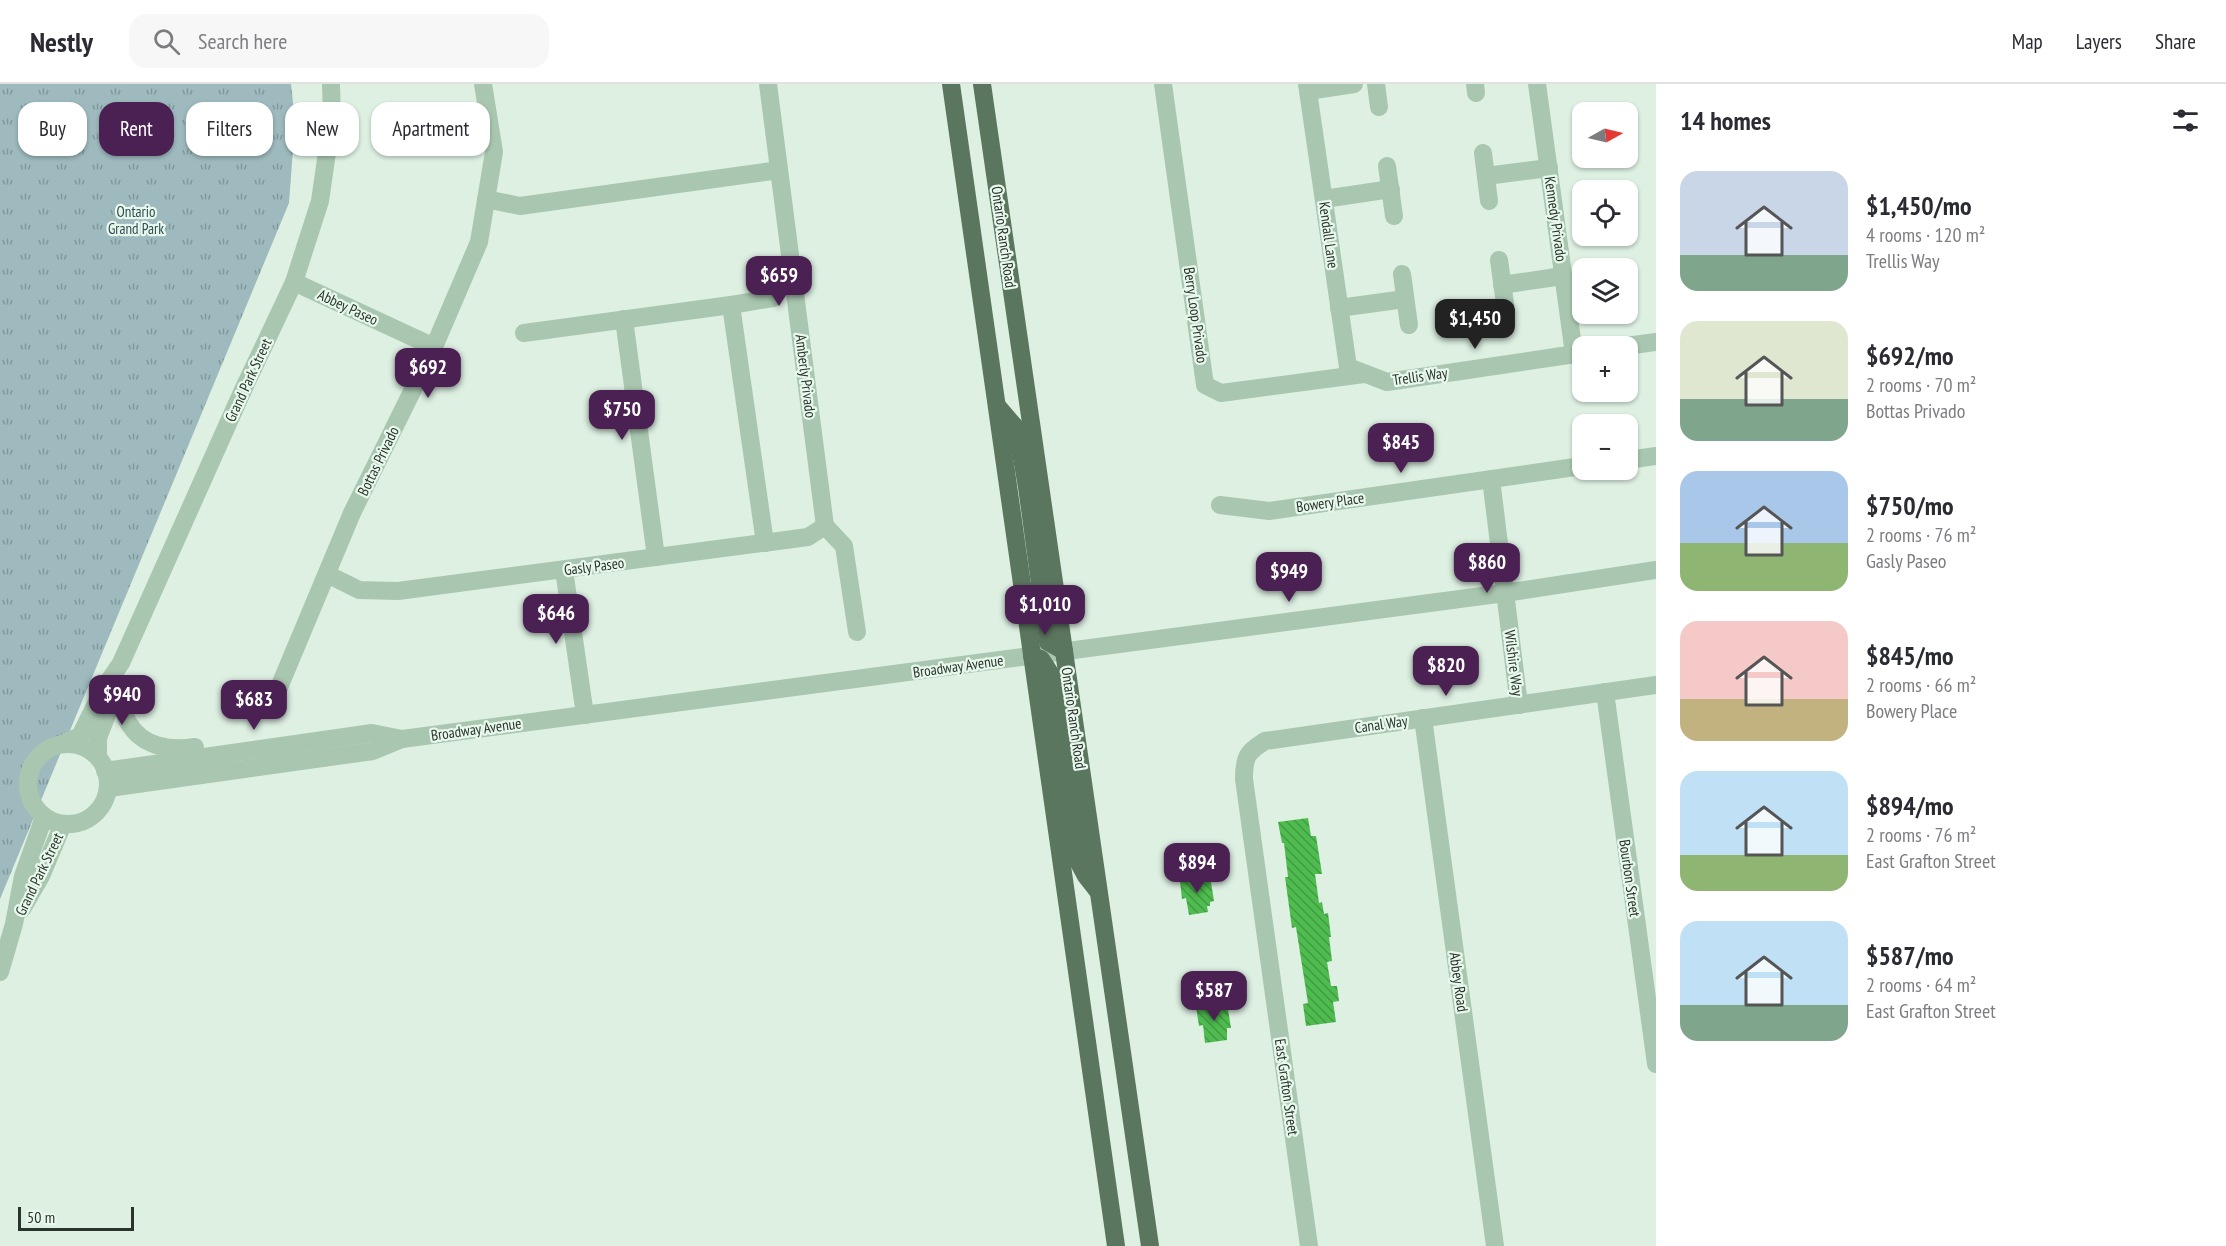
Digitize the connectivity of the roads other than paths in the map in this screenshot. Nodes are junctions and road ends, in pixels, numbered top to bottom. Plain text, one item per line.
1 (331, 84) edge
2 (483, 84) edge
3 (768, 84) edge
4 (951, 84) edge
5 (982, 84) edge
6 (1163, 84) edge
7 (1354, 84) edge
8 (1376, 84) edge
9 (1537, 84) edge
10 (1307, 87) edge
11 (1379, 107) dead end
12 (1483, 153) dead end
13 (1387, 166) dead end
14 (1549, 168) junction
15 (779, 170) junction
16 (1486, 176) junction
17 (1391, 189) junction
18 (486, 199) junction
19 (1324, 199) junction
20 (1489, 201) dead end
21 (1394, 216) dead end
22 (1499, 260) dead end
23 (1402, 274) dead end
24 (1563, 276) junction
25 (294, 282) junction
26 (1502, 285) junction
27 (773, 298) dead end
28 (1405, 299) junction
29 (731, 305) junction
30 (1340, 308) junction
31 (1506, 311) dead end
32 (624, 319) junction
33 (1409, 325) dead end
34 (524, 333) dead end
35 (1575, 336) edge
36 (1656, 342) edge
37 (1638, 344) edge
38 (434, 347) junction
39 (1572, 355) edge
40 (1366, 374) junction
41 (996, 404) junction
42 (1656, 456) edge
43 (1638, 459) edge
44 (1572, 467) edge
45 (1491, 479) junction
46 (1220, 505) dead end
47 (825, 526) junction
48 (765, 543) junction
49 (656, 557) junction
50 (564, 570) junction
51 (1656, 570) edge
52 (327, 574) junction
53 (1505, 593) junction
54 (857, 632) dead end
55 (1064, 651) junction
56 (1032, 656) junction
57 (121, 663) junction
58 (1656, 685) edge
59 (118, 690) junction
60 (1605, 692) junction
61 (275, 697) dead end
62 (1519, 705) junction
63 (585, 715) junction
64 (1423, 718) junction
65 (372, 733) junction
66 (402, 739) junction
67 (63, 744) junction
68 (1250, 750) joint
69 (104, 772) junction
70 (44, 817) junction
71 (63, 824) junction
72 (1098, 891) junction
73 (14, 924) junction
74 (0, 972) edge
75 (1656, 1064) edge
76 (1116, 1246) edge
77 (1150, 1246) edge
78 (1308, 1246) edge
79 (1495, 1246) edge

1 - 25 street, Grand Park Street
2 - 18 street, Bottas Privado
3 - 15 street, Amberly Privado
4 - 41 main road, Ontario Ranch Road
5 - 55 main road, Ontario Ranch Road
6 - 40 street, Berry Loop Privado
7 - 10 street
8 - 11 street
9 - 14 street, Kennedy Privado
10 - 19 street, Kendall Lane
12 - 16 street
13 - 17 street
14 - 16 street
14 - 24 street, Kennedy Privado
15 - 18 street
15 - 47 street, Amberly Privado
16 - 20 street
17 - 19 street
17 - 21 street
18 - 38 street, Bottas Privado
19 - 30 street, Kendall Lane
22 - 26 street
23 - 28 street
24 - 26 street
24 - 35 street, Kennedy Privado
25 - 38 street, Abbey Paseo
25 - 57 street, Grand Park Street
26 - 31 street
27 - 29 street
28 - 30 street
28 - 33 street
29 - 32 street
29 - 48 street
30 - 40 street, Kendall Lane
32 - 34 street
32 - 49 street
36 - 37 street
38 - 52 street, Bottas Privado
39 - 40 street, Trellis Way
41 - 55 main road
41 - 56 main road, Ontario Ranch Road
42 - 43 street
44 - 45 street, Bowery Place
45 - 46 street, Bowery Place
45 - 53 street, Wilshire Way
47 - 48 street, Gasly Paseo
47 - 54 street
48 - 49 street, Gasly Paseo
49 - 50 street, Gasly Paseo
50 - 52 street, Gasly Paseo
50 - 63 street
51 - 53 street, Broadway Avenue
52 - 61 street, Bottas Privado
53 - 55 street, Broadway Avenue
53 - 62 street, Wilshire Way
55 - 56 street, Broadway Avenue
55 - 72 main road, Ontario Ranch Road
56 - 63 street, Broadway Avenue
56 - 72 main road
56 - 76 main road, Ontario Ranch Road
57 - 59 street, Grand Park Street
57 - 67 street, Grand Park Street
58 - 60 street, Canal Way
59 - 65 street
59 - 69 street, Grand Park Street
60 - 62 street, Canal Way
60 - 75 street, Bourbon Street
62 - 64 street, Canal Way
63 - 66 street, Broadway Avenue
64 - 68 street, Canal Way
64 - 79 street, Abbey Road
65 - 66 street, Broadway Avenue
65 - 69 street, Broadway Avenue
66 - 69 street, Broadway Avenue
67 - 69 street
67 - 70 street
68 - 78 street, East Grafton Street
69 - 71 street
70 - 71 street
70 - 73 street, Grand Park Street
71 - 73 street, Grand Park Street
72 - 77 main road, Ontario Ranch Road
73 - 74 street, Grand Park Street

